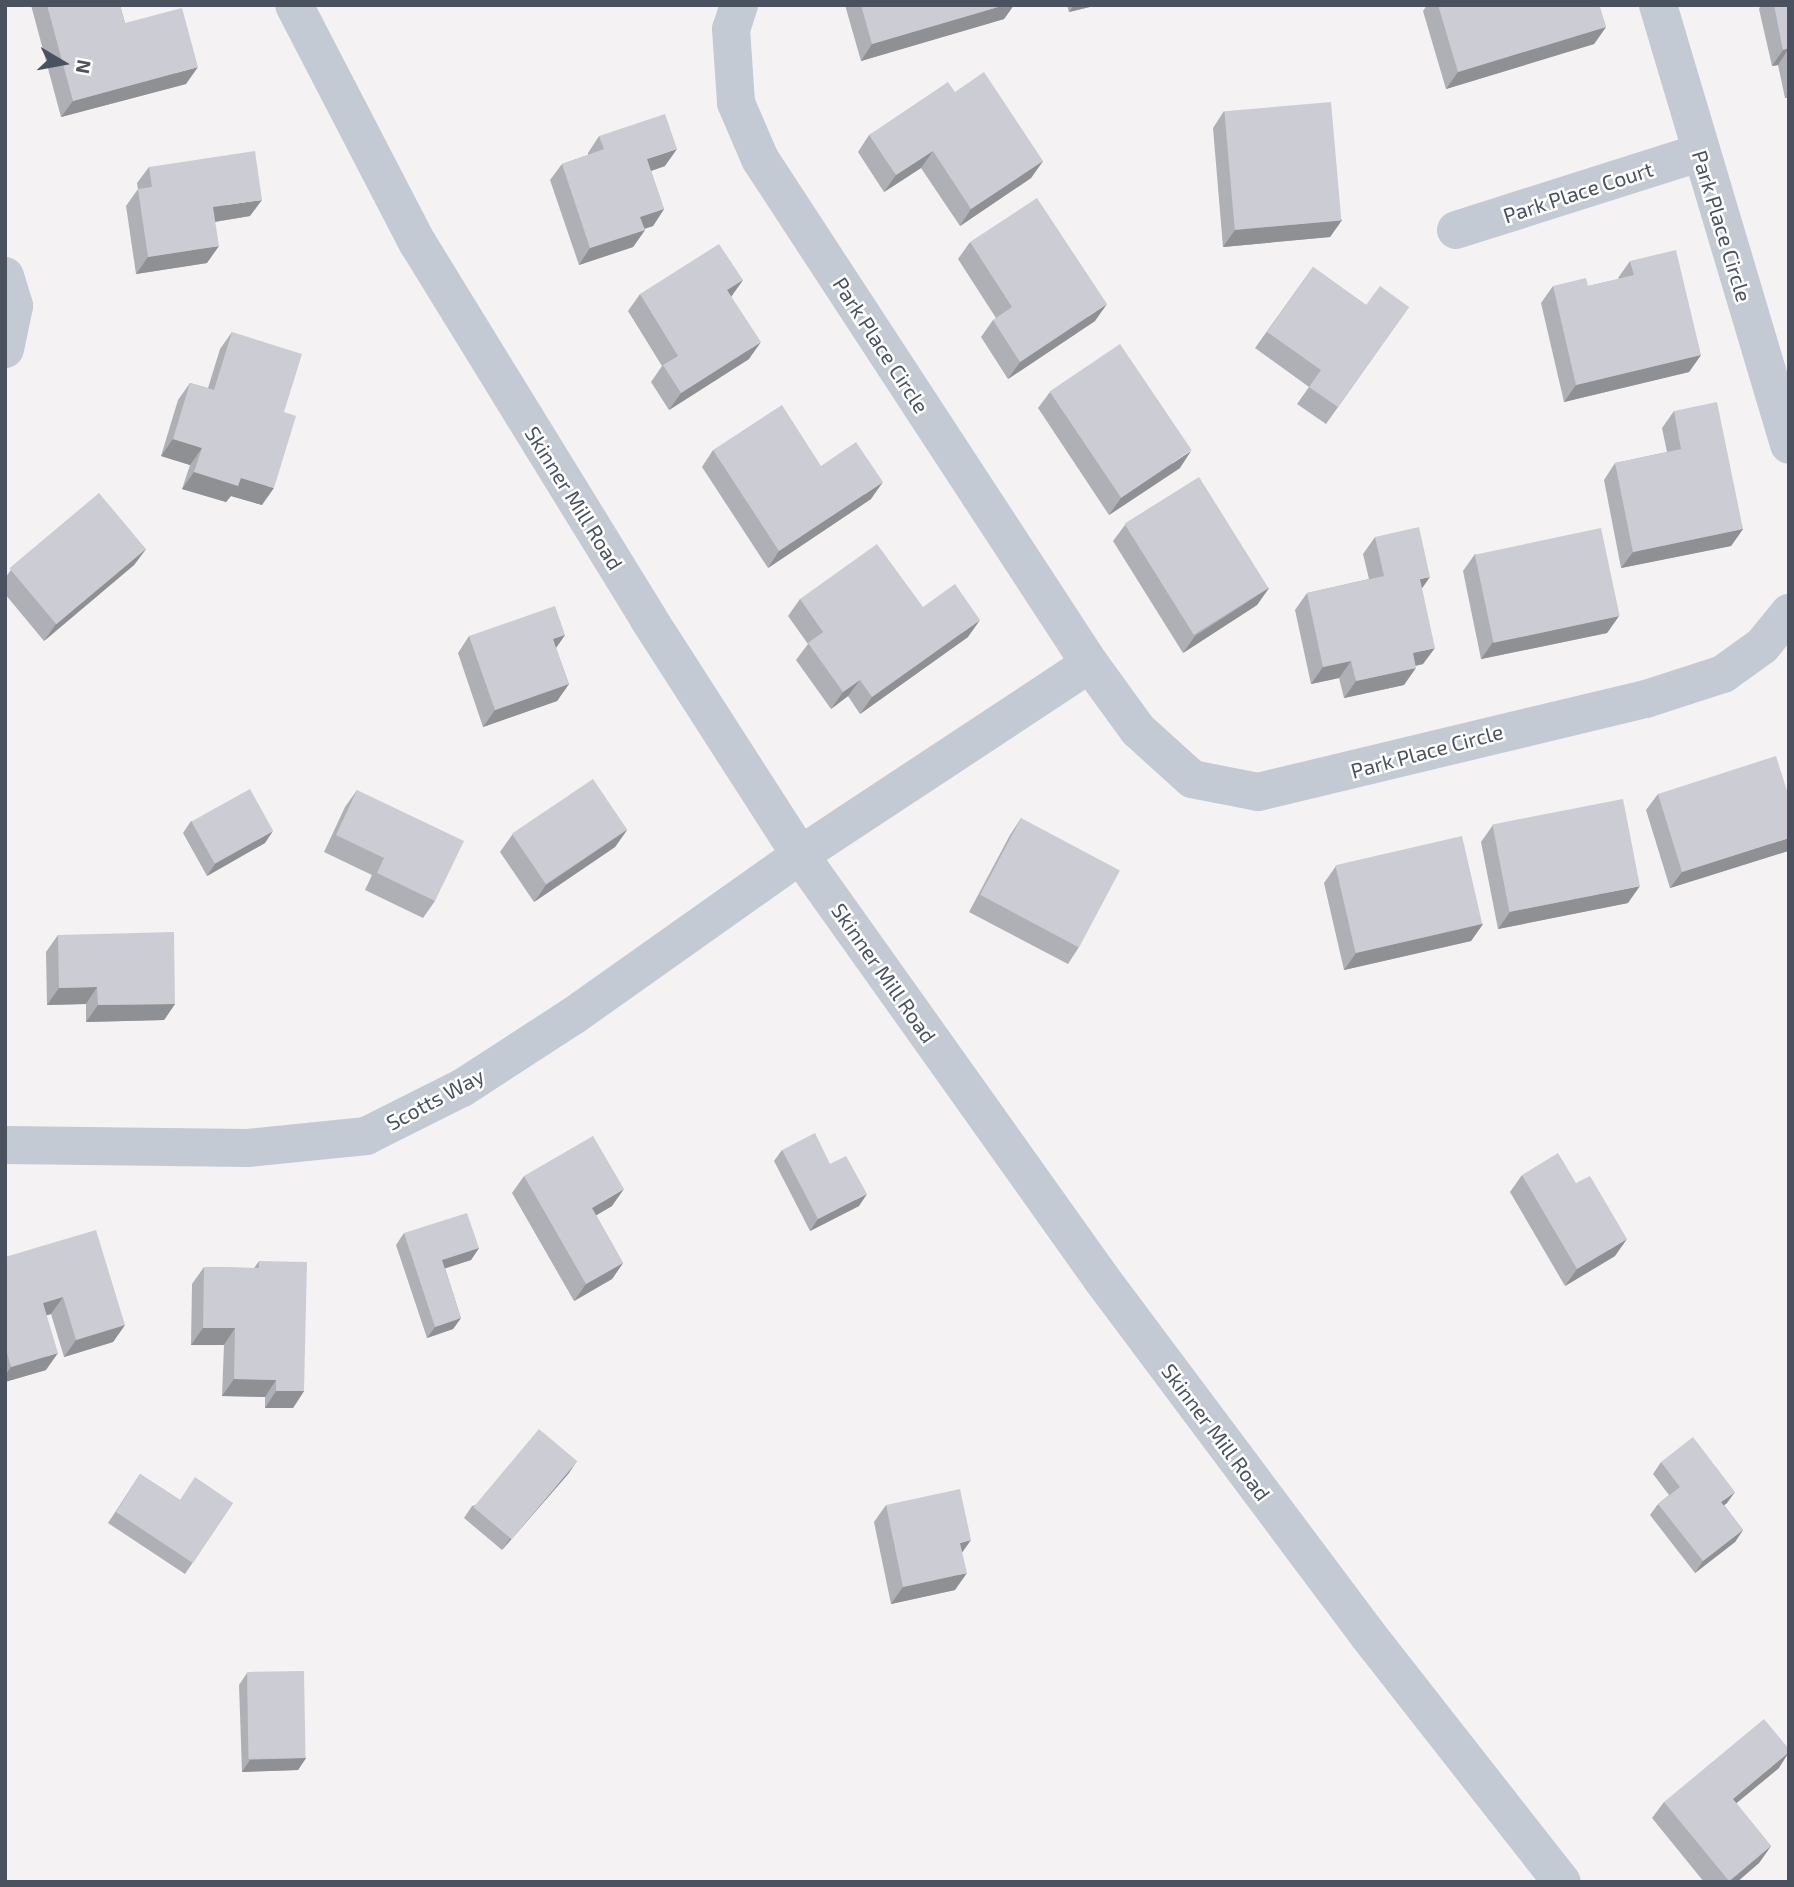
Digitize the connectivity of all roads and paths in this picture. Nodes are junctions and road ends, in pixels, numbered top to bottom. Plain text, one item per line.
1 (294, 5) edge
2 (739, 5) edge
3 (1658, 5) edge
4 (1699, 153) junction
5 (1456, 230) dead end
6 (5, 276) edge
7 (5, 349) edge
8 (1789, 445) edge
9 (1789, 613) edge
10 (1090, 664) junction
11 (800, 855) junction
12 (5, 1145) edge
13 (1562, 1882) edge

1 - 11 street, Skinner Mill Road
2 - 10 street, Park Place Circle
3 - 4 street, Park Place Circle
4 - 5 street, Park Place Court
4 - 8 street, Park Place Circle
6 - 7 street
9 - 10 street, Park Place Circle
10 - 11 street
11 - 12 street, Scotts Way
11 - 13 street, Skinner Mill Road

